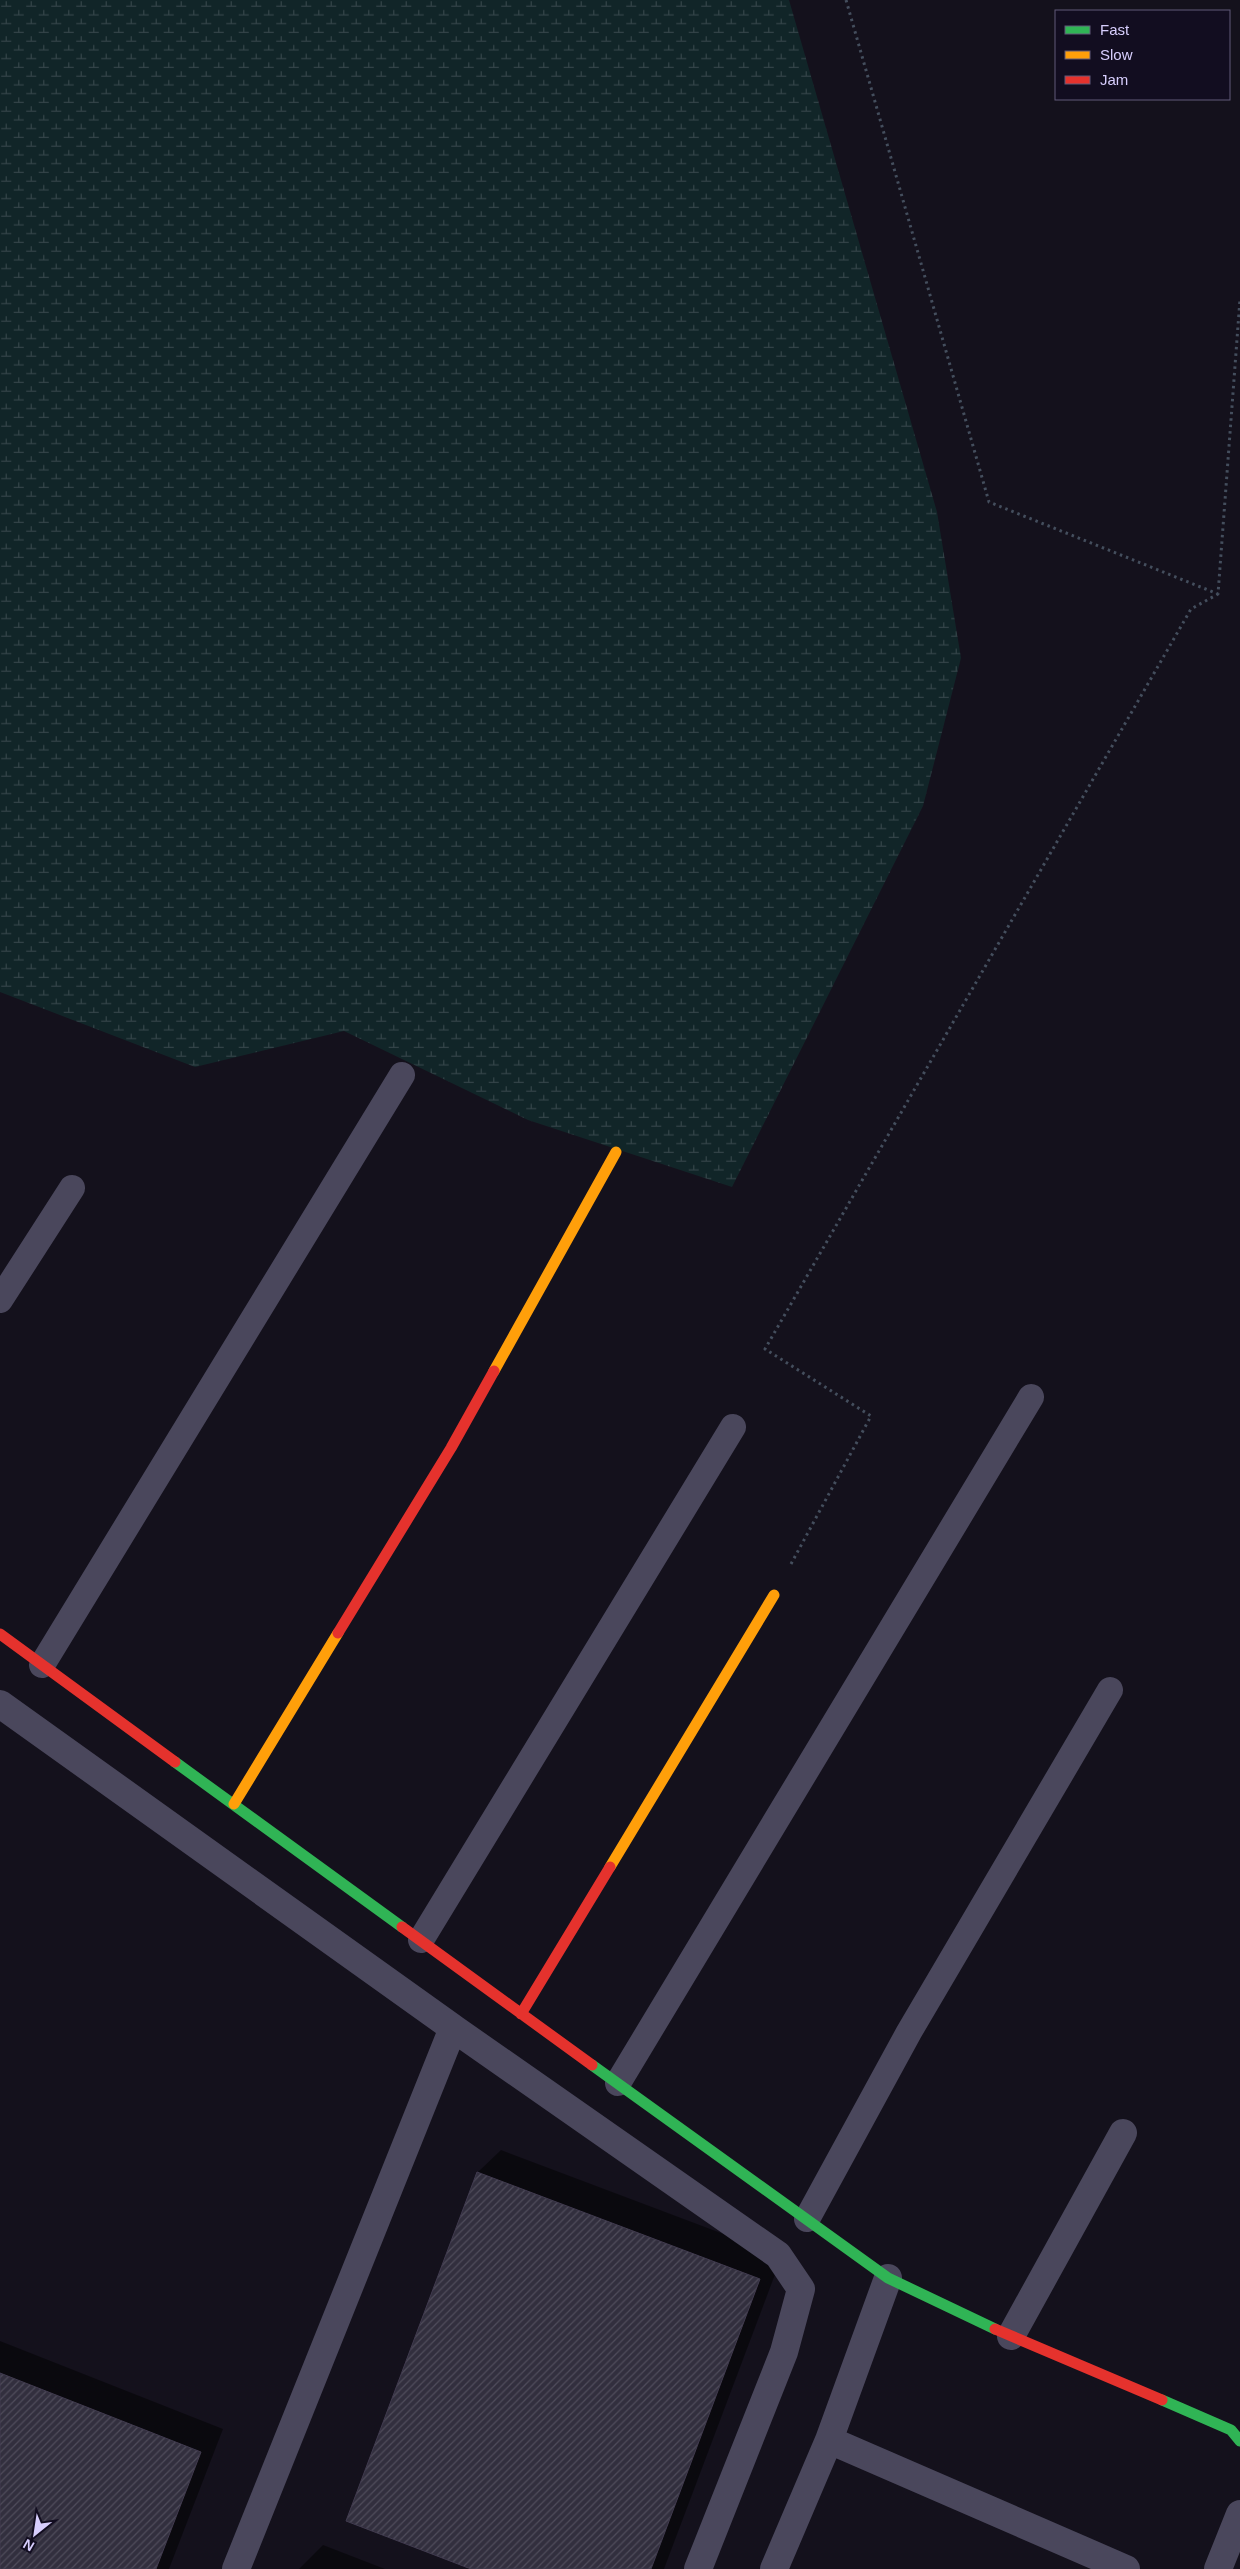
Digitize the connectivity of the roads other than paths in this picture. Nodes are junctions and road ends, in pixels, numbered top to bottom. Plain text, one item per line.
1 (402, 1075) dead end
2 (616, 1152) dead end
3 (72, 1188) dead end
4 (4, 1285) edge
5 (1031, 1397) dead end
6 (733, 1427) dead end
7 (774, 1595) road end
8 (0, 1634) edge
9 (42, 1664) junction
10 (1110, 1690) dead end
11 (0, 1704) edge
12 (234, 1804) junction
13 (421, 1940) junction
14 (521, 2014) junction
15 (453, 2028) junction
16 (618, 2083) junction
17 (1122, 2133) dead end
18 (807, 2219) junction
19 (888, 2278) junction
20 (1012, 2336) junction
21 (829, 2440) junction
22 (1240, 2441) edge
23 (1240, 2514) edge
24 (236, 2569) edge
25 (698, 2569) edge
26 (774, 2569) edge
27 (1126, 2569) edge
28 (1218, 2569) edge

1 - 9 lane
2 - 12 street
3 - 4 lane
5 - 16 lane
6 - 13 lane
7 - 14 street
8 - 9 street
9 - 12 street
10 - 18 lane
11 - 15 street
12 - 13 street
13 - 14 street
14 - 16 street
15 - 24 street
15 - 25 street
16 - 18 street
17 - 20 street
18 - 19 street
19 - 20 street
19 - 21 street
20 - 22 street
21 - 26 street
21 - 27 street
23 - 28 street

